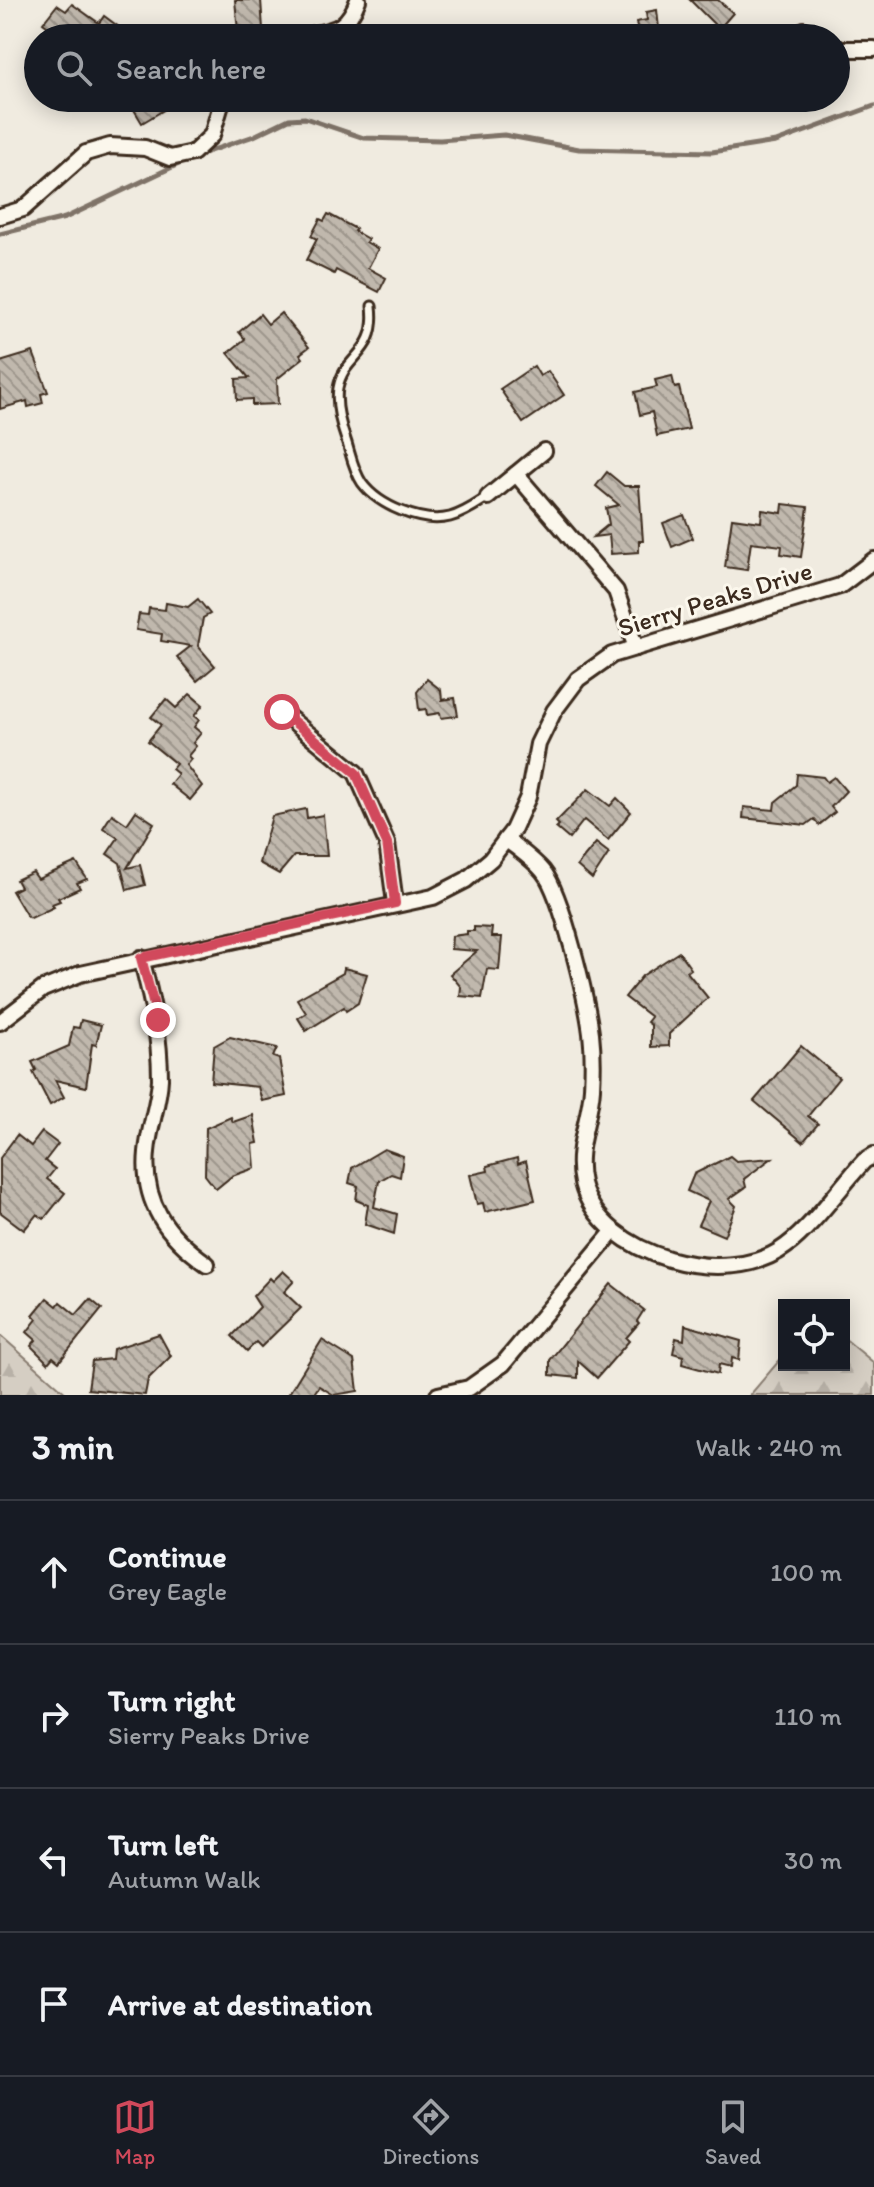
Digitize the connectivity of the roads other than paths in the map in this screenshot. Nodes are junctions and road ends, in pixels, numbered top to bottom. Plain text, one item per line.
1 (358, 0) edge
2 (343, 24) edge
3 (850, 49) edge
4 (874, 49) edge
5 (219, 112) edge
6 (0, 216) edge
7 (372, 306) dead end
8 (544, 451) dead end
9 (516, 474) junction
10 (488, 497) joint
11 (874, 560) edge
12 (636, 648) junction
13 (282, 712) dead end
14 (506, 839) junction
15 (395, 903) junction
16 (141, 958) junction
17 (0, 1022) edge
18 (874, 1155) edge
19 (612, 1233) junction
20 (207, 1264) dead end
21 (438, 1395) edge

1 - 2 street
3 - 4 street
5 - 6 street
7 - 10 lane
8 - 9 street
9 - 10 street
9 - 12 street
11 - 12 street, Sierry Peaks Drive
12 - 14 street, Sierry Peaks Drive
13 - 15 street
14 - 15 street, Sierry Peaks Drive
14 - 19 street
15 - 16 street, Sierry Peaks Drive
16 - 17 street, Sierry Peaks Drive
16 - 20 street
18 - 19 street
19 - 21 street

